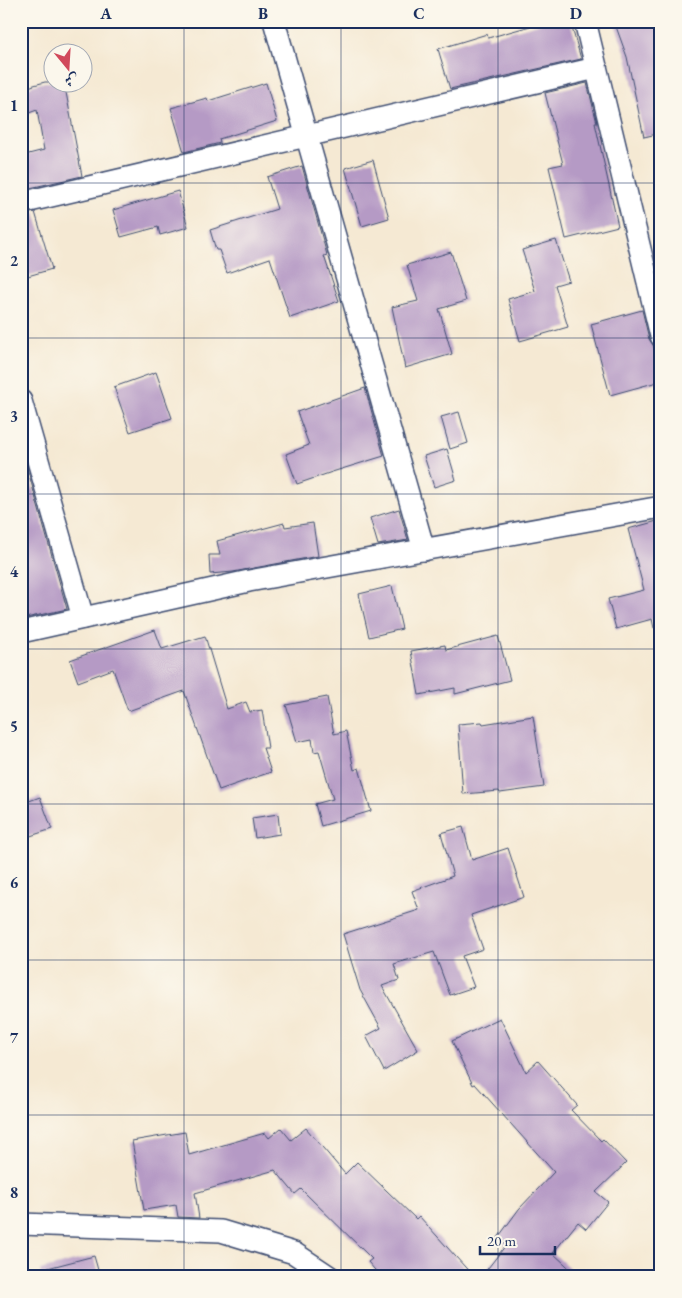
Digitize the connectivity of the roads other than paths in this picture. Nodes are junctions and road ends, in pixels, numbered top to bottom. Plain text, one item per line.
1 (274, 21) edge
2 (585, 21) edge
3 (596, 68) junction
4 (307, 136) junction
5 (21, 203) edge
6 (661, 336) edge
7 (21, 401) edge
8 (661, 507) edge
9 (424, 550) junction
10 (83, 618) junction
11 (21, 632) edge
12 (21, 1224) edge
13 (330, 1277) edge

1 - 4 street
2 - 3 street
3 - 4 street
3 - 6 street
4 - 5 street
4 - 9 street
7 - 10 street
8 - 9 street
9 - 10 street
10 - 11 street
12 - 13 street

